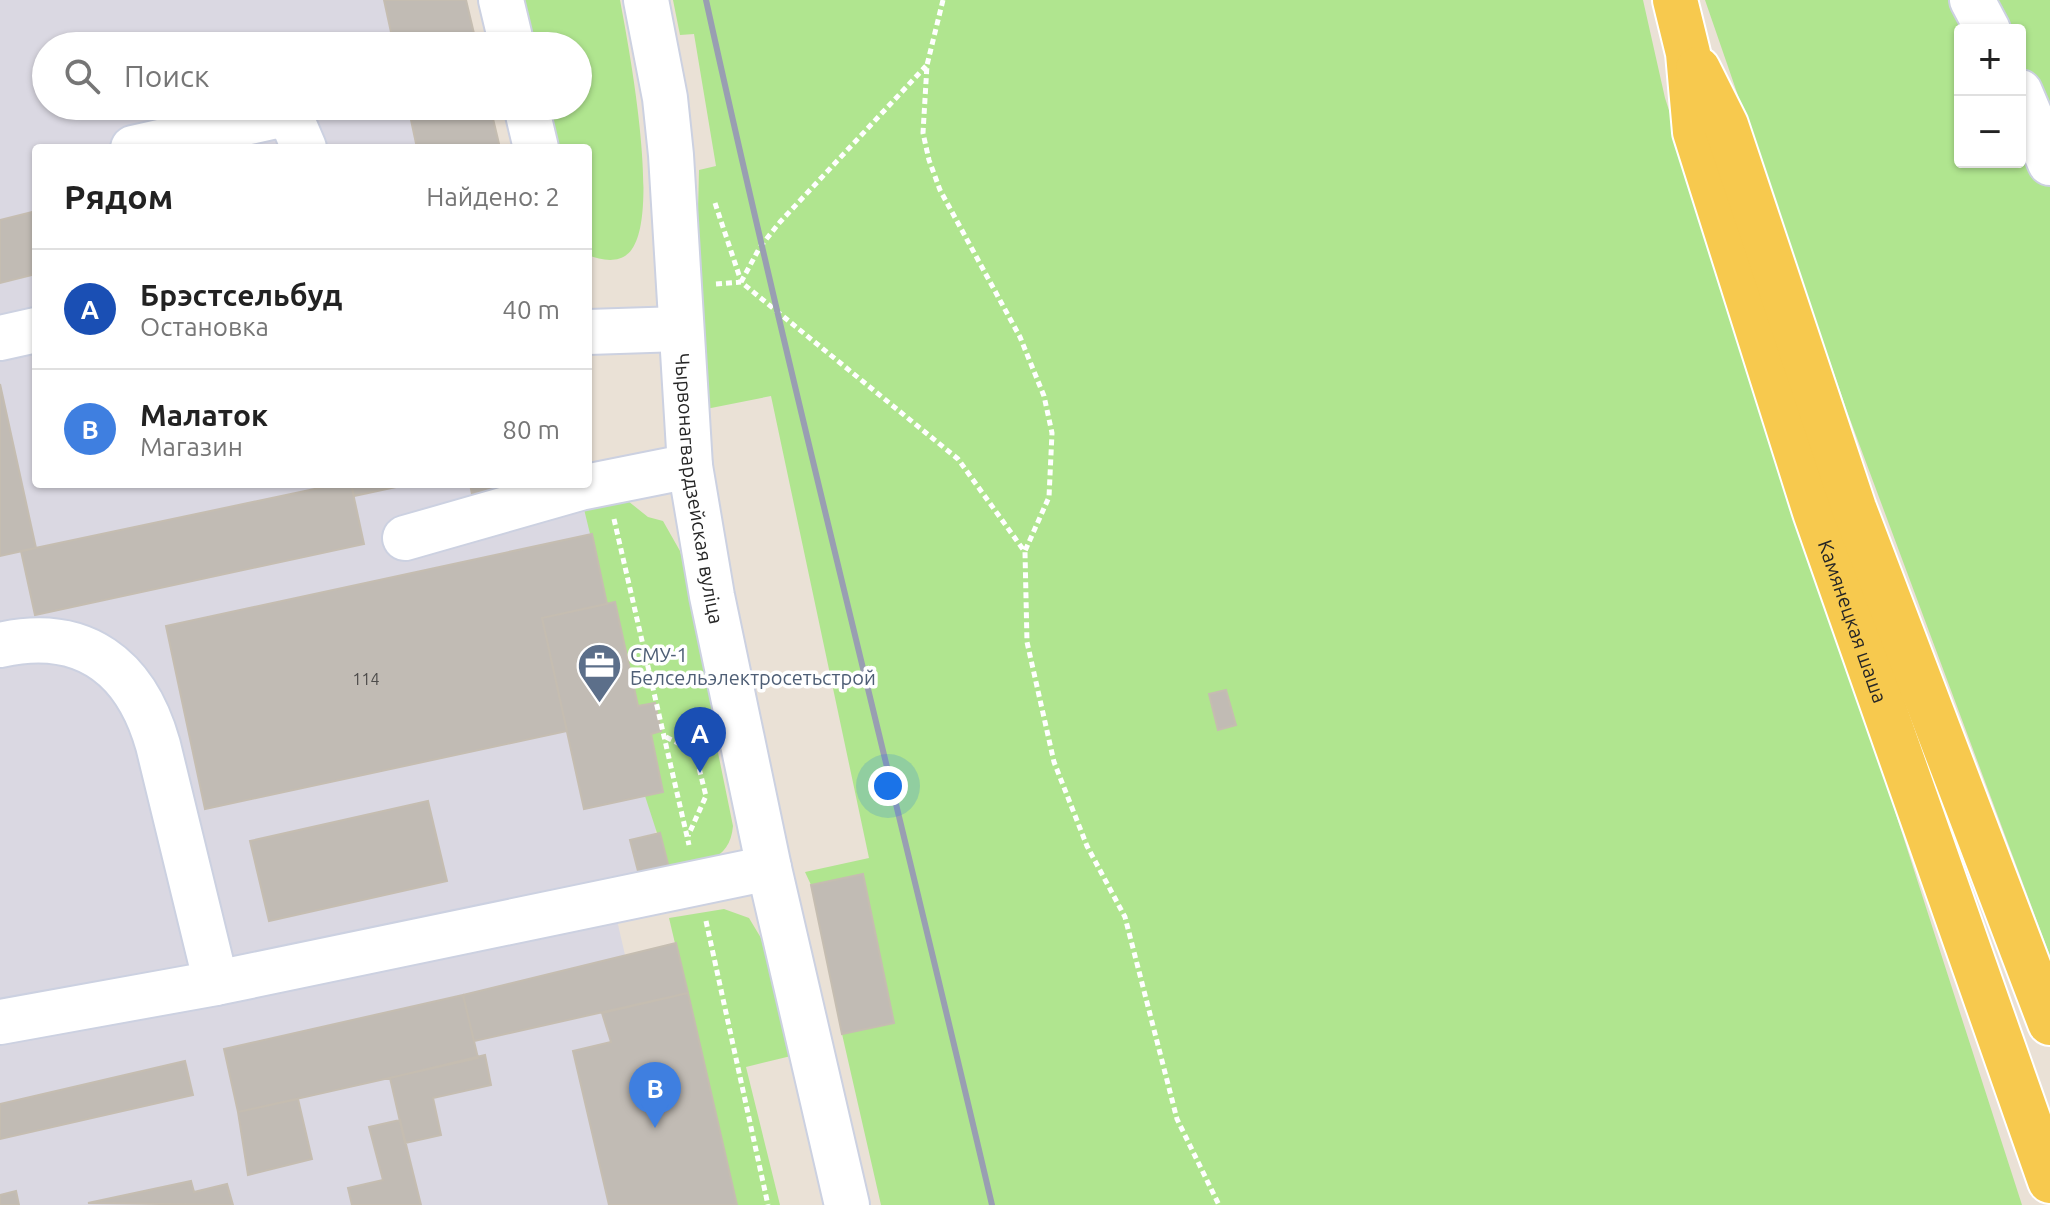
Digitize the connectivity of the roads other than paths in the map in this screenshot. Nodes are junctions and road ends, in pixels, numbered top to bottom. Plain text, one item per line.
1 (501, 0) edge
2 (646, 0) edge
3 (1675, 0) edge
4 (1972, 0) edge
5 (1985, 24) edge
6 (509, 32) edge
7 (1688, 53) junction
8 (2022, 96) edge
9 (258, 120) edge
10 (292, 120) edge
11 (529, 120) edge
12 (151, 144) edge
13 (302, 144) edge
14 (535, 144) edge
15 (2050, 163) edge
16 (680, 329) junction
17 (32, 331) edge
18 (592, 332) edge
19 (0, 338) edge
20 (690, 466) junction
21 (592, 486) edge
22 (580, 488) edge
23 (405, 538) dead end
24 (0, 645) edge
25 (769, 868) junction
26 (216, 983) junction
27 (0, 1022) edge
28 (2050, 1023) edge
29 (2050, 1181) edge
30 (847, 1205) edge

1 - 6 street
2 - 16 street, Чырвонагвардзейская вуліца
3 - 7 main road, Камянецкая шаша
4 - 5 street
7 - 28 main road, Камянецкая шаша
7 - 29 main road, Камянецкая шаша
8 - 15 street
9 - 12 street
10 - 13 street
11 - 14 street
16 - 18 street
16 - 20 street, Чырвонагвардзейская вуліца
17 - 19 street
20 - 21 street
20 - 25 street, Чырвонагвардзейская вуліца
22 - 23 street
24 - 26 street
25 - 26 street
25 - 30 street, Чырвонагвардзейская вуліца
26 - 27 street

